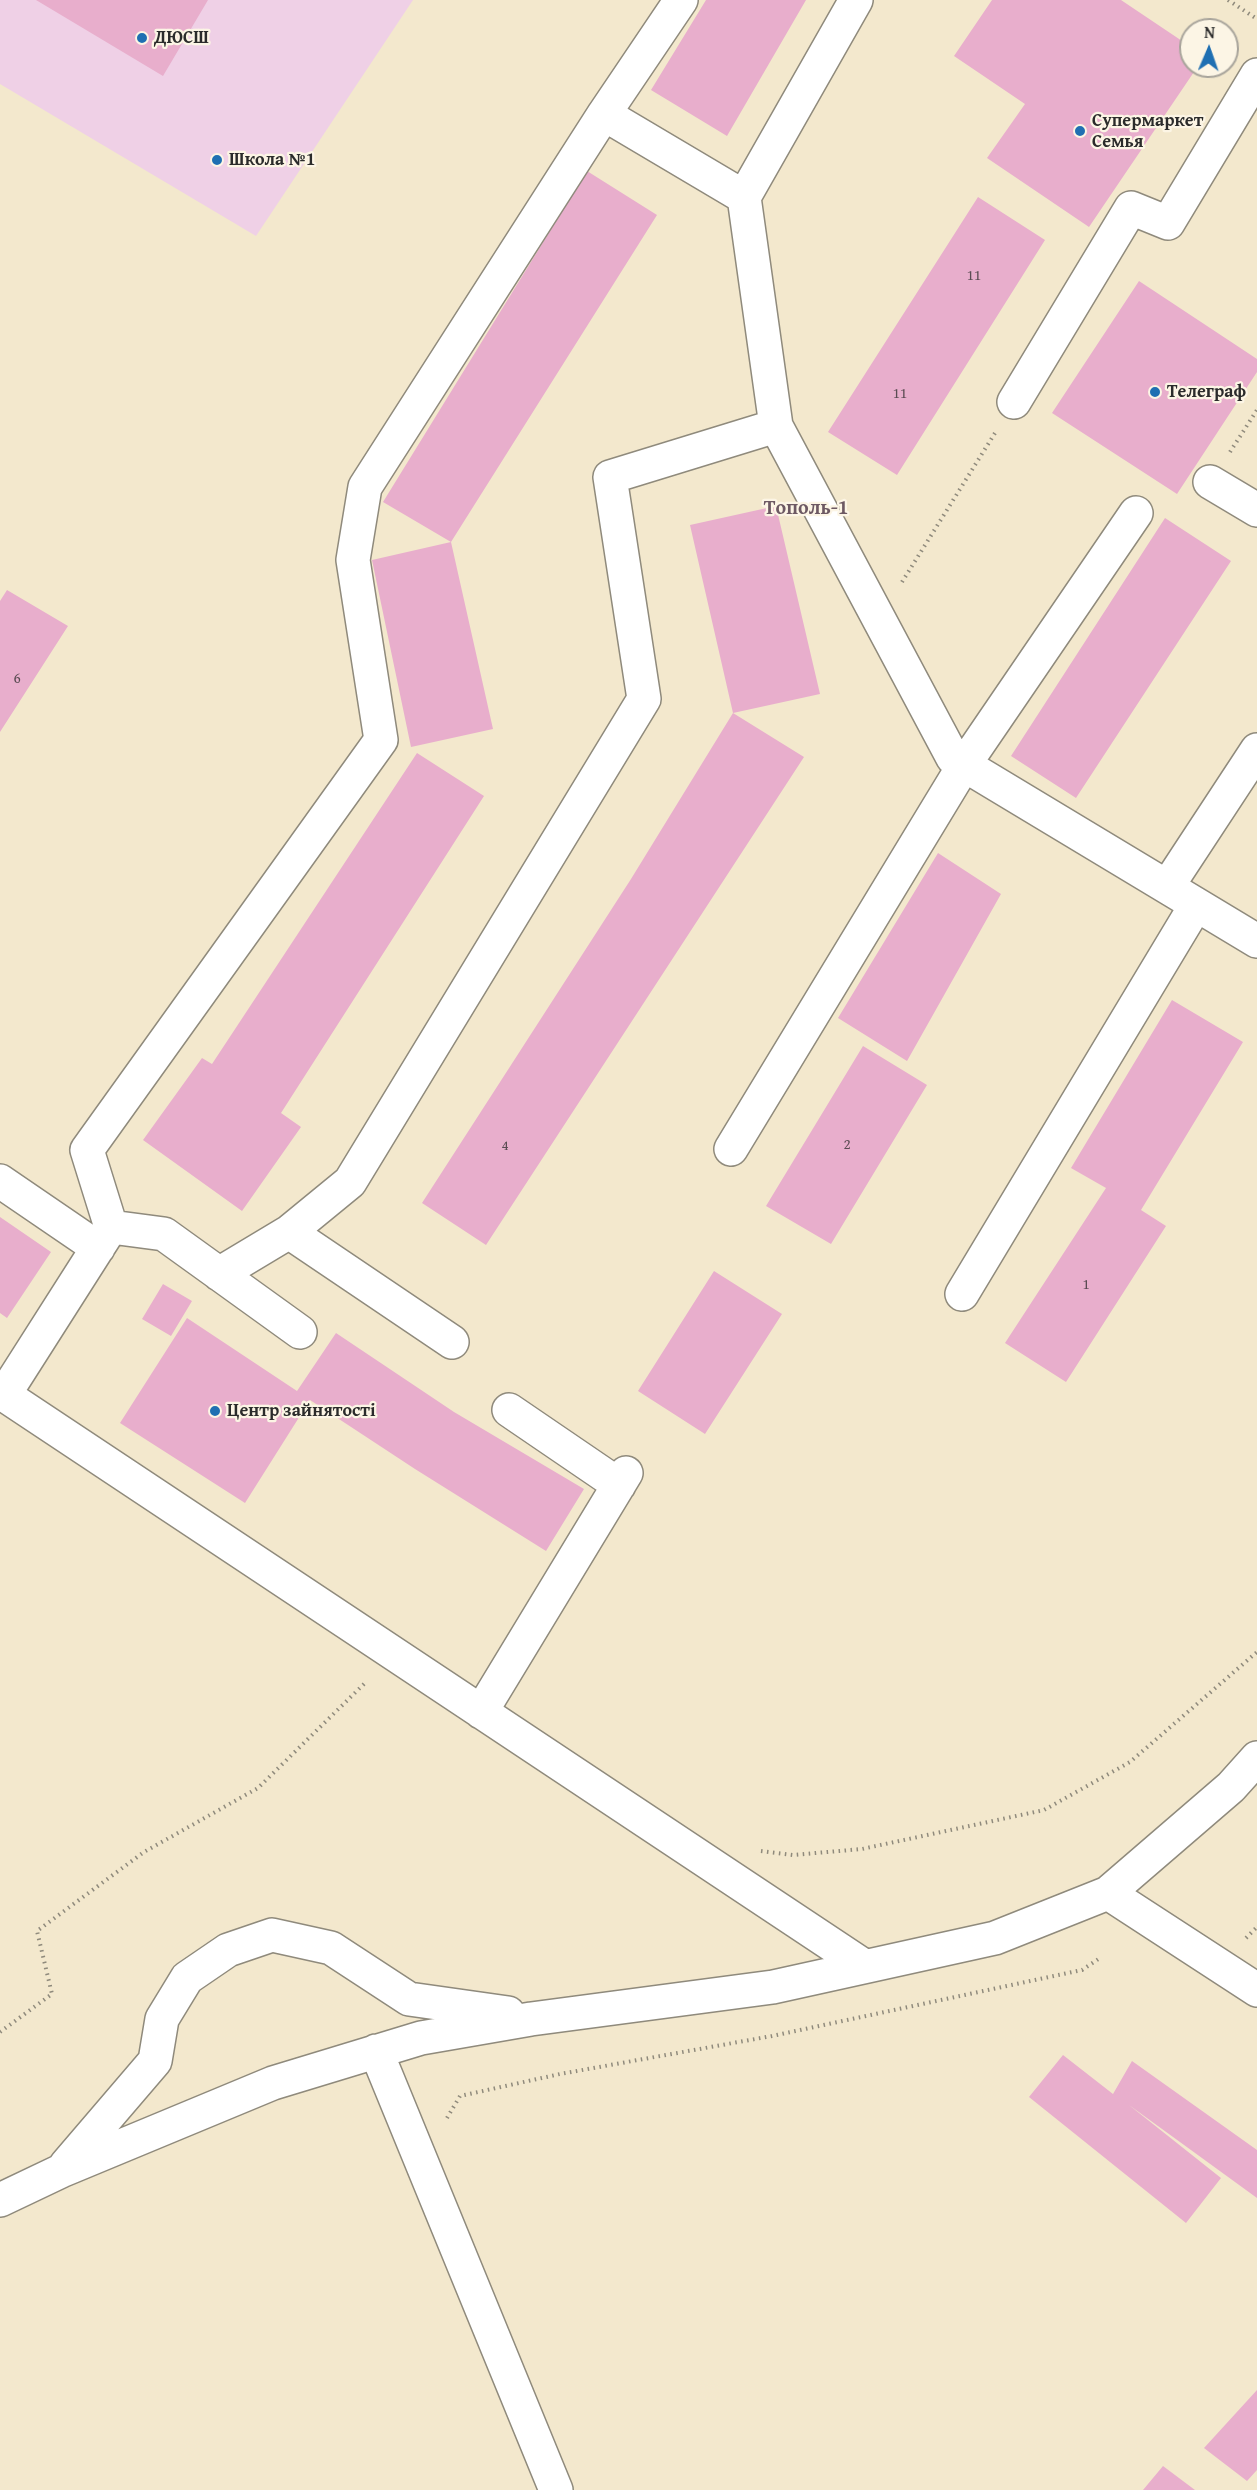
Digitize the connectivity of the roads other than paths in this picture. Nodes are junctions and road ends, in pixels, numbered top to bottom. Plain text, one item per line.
1 (681, 0) edge
2 (856, 0) edge
3 (1257, 75) edge
4 (604, 114) junction
5 (744, 197) junction
6 (1014, 402) road end
7 (776, 426) junction
8 (1210, 482) road end
9 (1257, 510) edge
10 (1136, 513) dead end
11 (1257, 750) edge
12 (964, 765) junction
13 (1167, 887) junction
14 (1196, 904) junction
15 (1257, 941) edge
16 (731, 1149) dead end
17 (0, 1181) edge
18 (289, 1232) junction
19 (104, 1238) junction
20 (219, 1274) junction
21 (962, 1294) dead end
22 (300, 1332) dead end
23 (452, 1342) dead end
24 (2, 1394) edge
25 (509, 1410) dead end
26 (481, 1712) junction
27 (1257, 1758) edge
28 (1108, 1893) junction
29 (864, 1966) junction
30 (1257, 1990) edge
31 (540, 2018) junction
32 (376, 2051) junction
33 (61, 2171) junction
34 (0, 2200) edge
35 (556, 2490) edge

1 - 4 street
2 - 5 street
3 - 6 street
4 - 5 street
4 - 19 street
5 - 7 street
7 - 12 street
7 - 18 street
8 - 9 street
10 - 12 street
11 - 13 street
12 - 13 street
12 - 16 street
13 - 14 street
14 - 15 street
14 - 21 street
17 - 19 street
18 - 20 street
18 - 23 street
19 - 20 street
19 - 24 street
20 - 22 street
24 - 26 street
25 - 26 street
26 - 29 street
27 - 28 street
28 - 29 street
28 - 30 street
29 - 31 street
31 - 32 street
31 - 33 street
32 - 33 street
32 - 35 street
33 - 34 street

